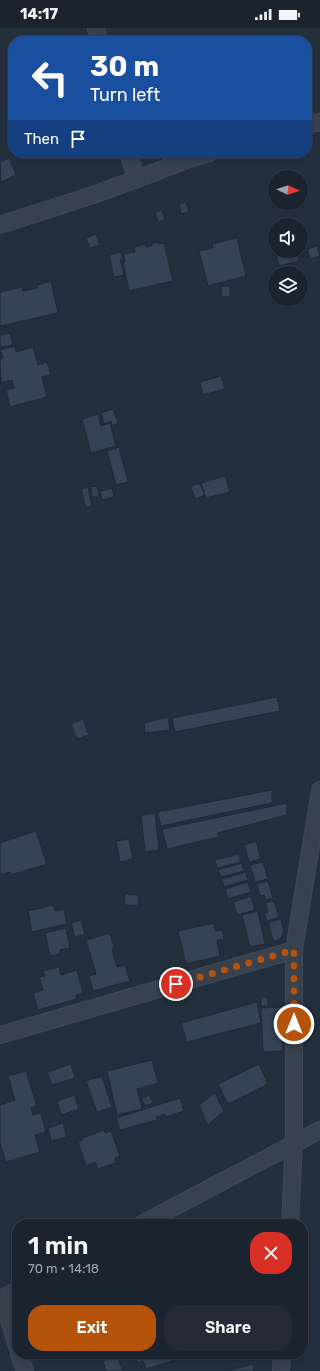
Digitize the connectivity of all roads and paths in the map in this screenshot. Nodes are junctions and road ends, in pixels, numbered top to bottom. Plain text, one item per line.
1 (130, 158) edge
2 (191, 158) edge
3 (137, 179) junction
4 (0, 225) edge
5 (320, 790) edge
6 (294, 950) junction
7 (0, 1035) edge
8 (320, 1130) edge
9 (294, 1143) junction
10 (151, 1219) edge
11 (290, 1219) edge
12 (12, 1293) edge
13 (1, 1299) edge
14 (12, 1331) edge
15 (21, 1359) edge
16 (282, 1359) edge
17 (25, 1371) edge
18 (281, 1371) edge

1 - 3 street
2 - 3 street
3 - 4 street
5 - 6 street
6 - 7 street
6 - 9 street
8 - 9 street
9 - 10 street
9 - 11 street
12 - 13 street
13 - 14 street
15 - 17 street
16 - 18 street

